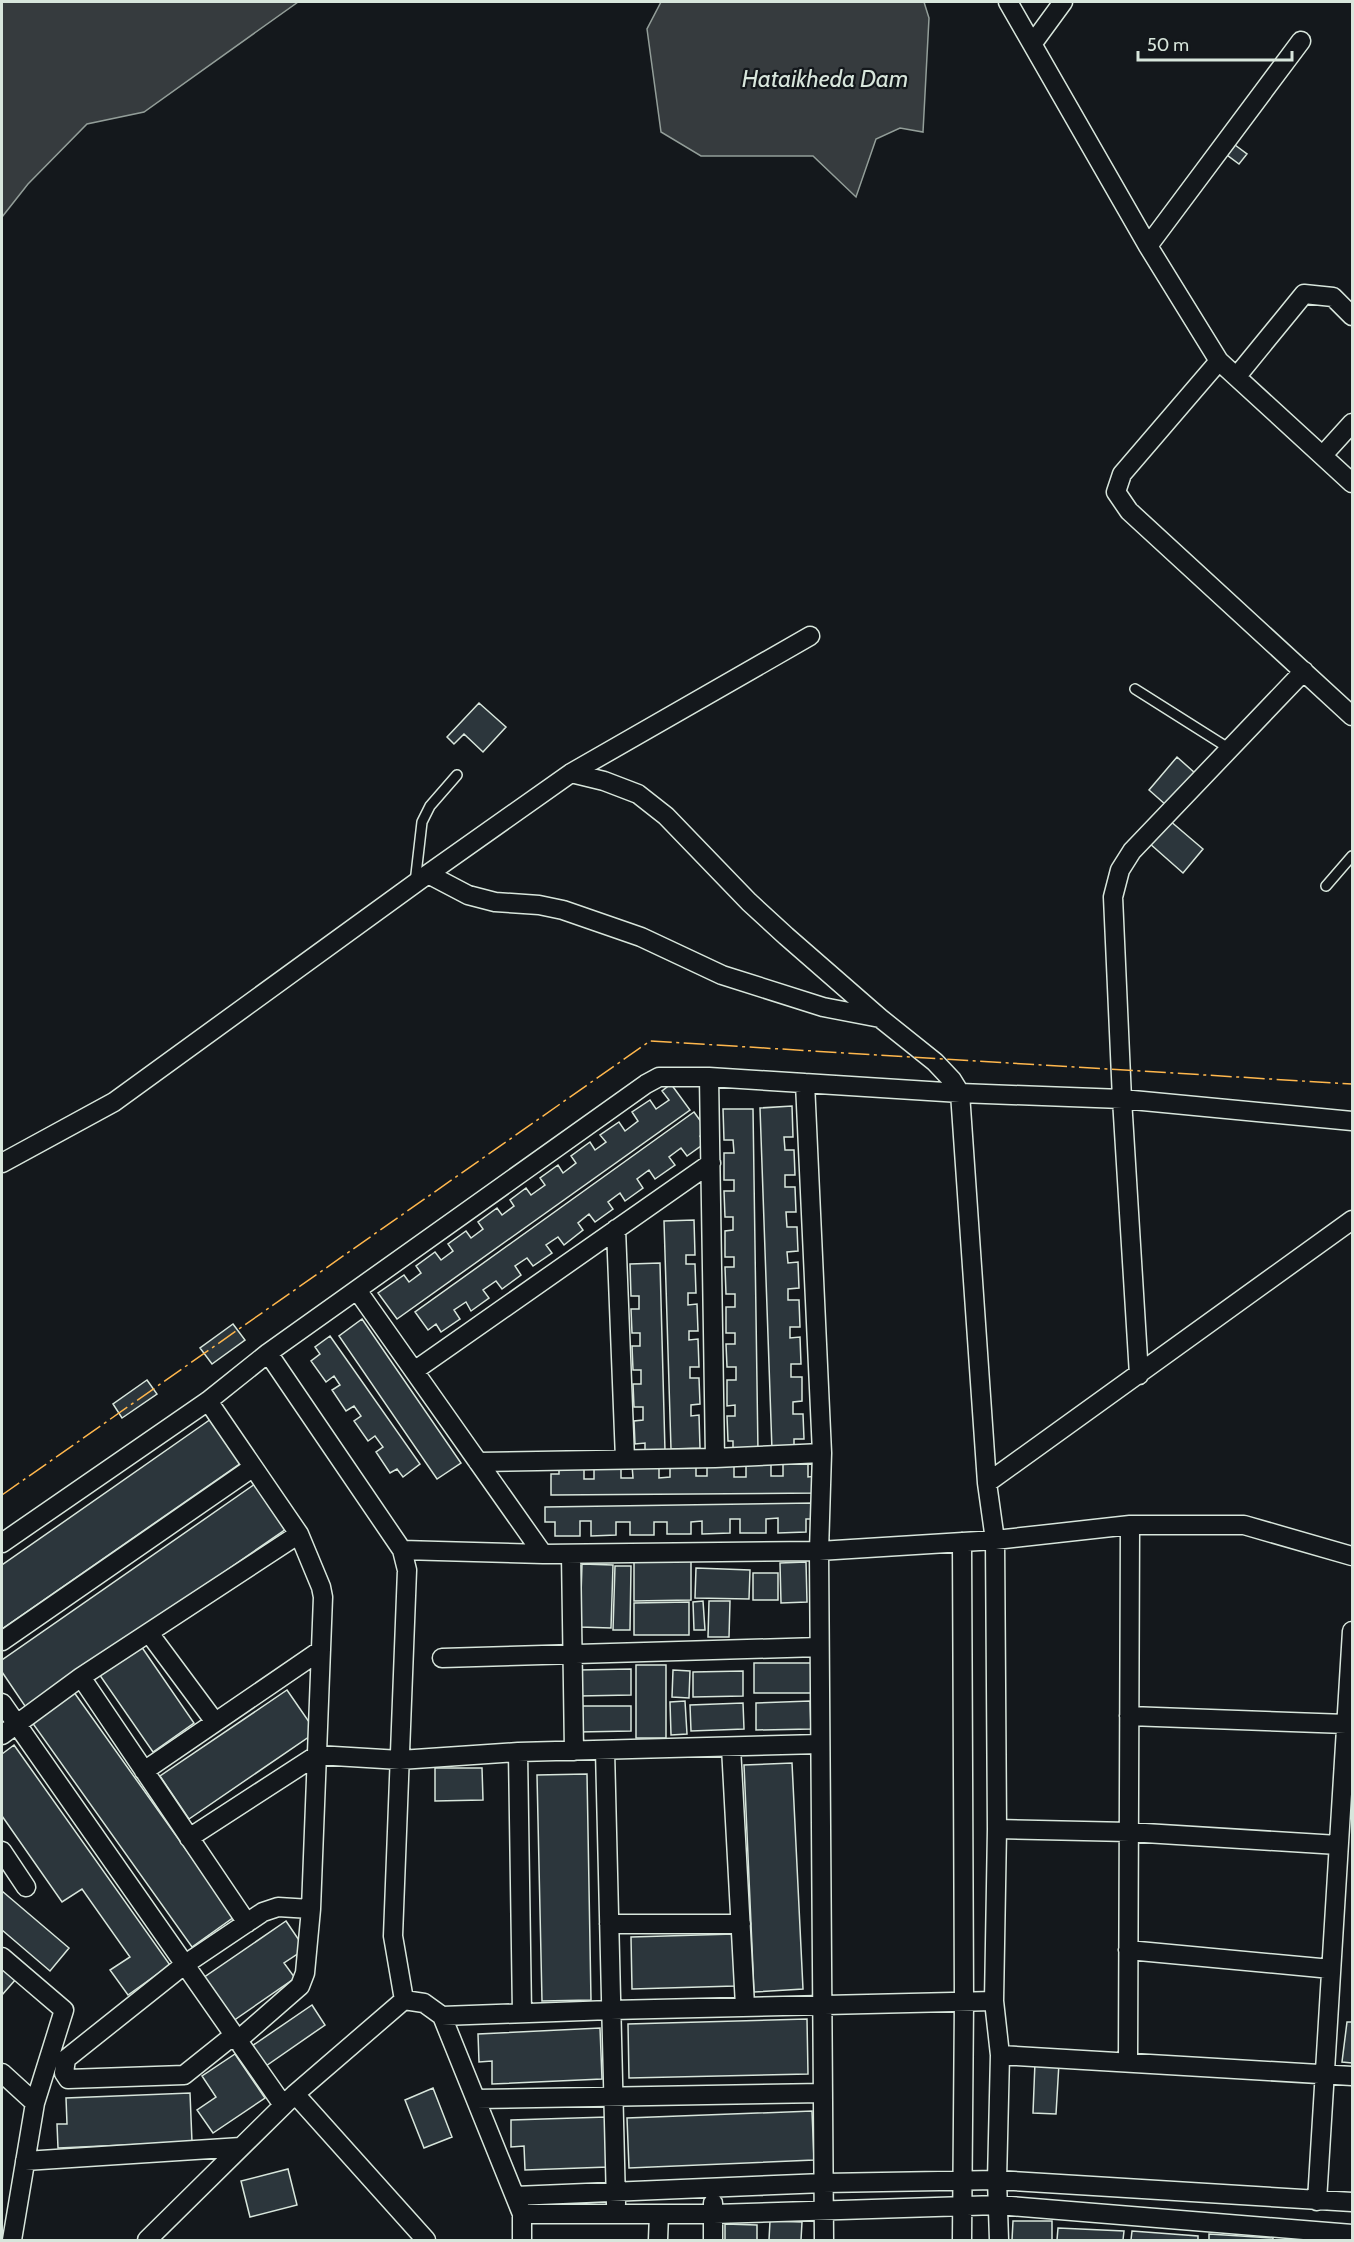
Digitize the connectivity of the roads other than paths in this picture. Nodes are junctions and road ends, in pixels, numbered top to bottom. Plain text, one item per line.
1 (1008, 2) edge
2 (1063, 2) edge
3 (1301, 41) dead end
4 (1033, 43) junction
5 (1148, 246) junction
6 (1353, 315) edge
7 (1219, 361) junction
8 (1237, 376) junction
9 (1353, 423) edge
10 (1323, 455) junction
11 (1353, 483) edge
12 (810, 636) dead end
13 (1304, 671) junction
14 (1136, 689) dead end
15 (1353, 716) edge
16 (1230, 749) junction
17 (571, 773) junction
18 (457, 775) dead end
19 (1353, 856) edge
20 (421, 878) junction
21 (1326, 886) dead end
22 (880, 1018) junction
23 (709, 1077) junction
24 (805, 1083) junction
25 (960, 1093) junction
26 (1122, 1099) junction
27 (1353, 1121) edge
28 (2, 1163) edge
29 (711, 1163) junction
30 (1353, 1220) edge
31 (616, 1229) junction
32 (357, 1290) junction
33 (268, 1353) junction
34 (414, 1371) junction
35 (1139, 1375) junction
36 (208, 1401) junction
37 (822, 1453) junction
38 (716, 1458) junction
39 (625, 1459) junction
40 (478, 1462) junction
41 (252, 1468) junction
42 (987, 1482) junction
43 (1130, 1525) junction
44 (300, 1534) junction
45 (994, 1540) junction
46 (962, 1542) junction
47 (2, 1543) edge
48 (402, 1550) junction
49 (819, 1551) junction
50 (543, 1554) junction
51 (571, 1554) junction
52 (1353, 1556) edge
53 (1353, 1630) edge
54 (149, 1633) junction
55 (2, 1641) edge
56 (819, 1647) junction
57 (321, 1650) junction
58 (573, 1654) junction
59 (442, 1658) dead end
60 (81, 1677) junction
61 (2, 1703) edge
62 (1129, 1716) junction
63 (215, 1722) junction
64 (1346, 1724) junction
65 (9, 1730) edge
66 (820, 1744) junction
67 (731, 1747) junction
68 (605, 1750) junction
69 (574, 1751) junction
70 (518, 1752) junction
71 (317, 1755) junction
72 (400, 1760) junction
73 (144, 1771) junction
74 (997, 1829) junction
75 (1129, 1833) junction
76 (189, 1838) junction
77 (1338, 1845) junction
78 (2, 1851) edge
79 (26, 1887) dead end
80 (311, 1909) junction
81 (247, 1923) junction
82 (609, 1924) junction
83 (741, 1924) junction
84 (1128, 1950) junction
85 (2, 1957) edge
86 (184, 1965) junction
87 (1331, 1969) junction
88 (404, 2000) junction
89 (964, 2001) junction
90 (994, 2001) junction
91 (822, 2004) junction
92 (745, 2006) junction
93 (611, 2010) junction
94 (522, 2013) junction
95 (442, 2016) junction
96 (236, 2038) junction
97 (1000, 2055) junction
98 (1128, 2062) junction
99 (2, 2073) edge
100 (1324, 2074) junction
101 (1353, 2076) edge
102 (823, 2092) junction
103 (613, 2096) junction
104 (289, 2099) junction
105 (476, 2099) junction
106 (35, 2103) junction
107 (241, 2147) junction
108 (25, 2161) junction
109 (997, 2180) junction
110 (962, 2181) junction
111 (824, 2183) junction
112 (712, 2188) junction
113 (616, 2193) junction
114 (1207, 2194) junction
115 (515, 2196) junction
116 (1317, 2201) junction
117 (1353, 2202) edge
118 (998, 2205) junction
119 (962, 2206) junction
120 (824, 2210) junction
121 (522, 2214) junction
122 (616, 2214) junction
123 (659, 2214) junction
124 (714, 2214) junction
125 (1204, 2222) junction
126 (2, 2230) edge
127 (1353, 2234) edge
128 (12, 2241) edge
129 (147, 2241) edge
130 (426, 2241) edge
131 (522, 2241) edge
132 (658, 2241) edge
133 (713, 2241) edge
134 (825, 2241) edge
135 (962, 2241) edge
136 (999, 2241) edge

1 - 4 street
2 - 4 street
3 - 5 street
4 - 5 street
5 - 7 street
6 - 8 street
7 - 8 street
7 - 13 street
8 - 10 street
9 - 10 street
10 - 11 street
12 - 17 street
13 - 15 street
13 - 16 street
14 - 16 lane
16 - 26 street
17 - 20 street
17 - 22 street
18 - 20 lane
19 - 21 lane
20 - 22 street
20 - 28 street
22 - 25 street
23 - 24 street
23 - 29 street
23 - 32 street
24 - 25 street
24 - 37 street
25 - 26 street
25 - 42 street
26 - 27 street
26 - 35 street
29 - 31 street
29 - 38 street
30 - 35 street
31 - 34 street
31 - 39 street
32 - 33 street
32 - 34 street
33 - 36 street
33 - 48 street
34 - 40 street
35 - 42 street
36 - 41 street
36 - 47 street
37 - 38 street
37 - 49 street
38 - 39 street
39 - 40 street
40 - 50 street
41 - 44 street
41 - 55 street
42 - 45 street
43 - 45 street
43 - 52 street
43 - 62 street
44 - 54 street
44 - 57 street
45 - 46 street
45 - 74 street
46 - 49 street
46 - 89 street
48 - 50 street
48 - 72 street
49 - 51 street
49 - 56 street
50 - 51 street
51 - 58 street
53 - 64 street
54 - 60 street
54 - 63 street
56 - 58 street
56 - 66 street
57 - 63 street
57 - 71 street
58 - 59 street
58 - 69 street
60 - 65 street
60 - 73 street
61 - 65 street
62 - 64 street
62 - 75 street
63 - 73 street
64 - 77 street
65 - 86 street
66 - 67 street
66 - 91 street
67 - 68 street
67 - 83 street
68 - 69 street
68 - 82 street
69 - 70 street
70 - 72 street
70 - 94 street
71 - 72 street
71 - 76 street
71 - 80 street
72 - 88 street
73 - 76 street
74 - 75 street
74 - 90 street
75 - 77 street
75 - 84 street
76 - 81 street
77 - 87 street
78 - 79 street
80 - 81 street
80 - 96 street
81 - 86 street
82 - 83 street
82 - 93 street
83 - 92 street
84 - 87 street
84 - 98 street
85 - 106 street
86 - 96 street
86 - 96 street
87 - 100 street
88 - 95 street
88 - 104 street
89 - 90 street
89 - 91 street
89 - 110 street
90 - 97 street
91 - 92 street
91 - 102 street
92 - 93 street
93 - 94 street
93 - 103 street
94 - 95 street
95 - 105 street
96 - 104 street
97 - 98 street
97 - 109 street
98 - 100 street
99 - 106 street
100 - 101 street
100 - 116 street
102 - 103 street
102 - 111 street
103 - 105 street
103 - 113 street
104 - 107 street
104 - 130 street
105 - 115 street
106 - 108 street
107 - 108 street
107 - 129 street
108 - 128 street
109 - 110 street
109 - 114 street
109 - 118 street
110 - 111 street
110 - 119 street
111 - 112 street
111 - 120 street
112 - 113 street
112 - 124 street
113 - 115 street
113 - 122 street
114 - 116 street
114 - 125 street
115 - 121 street
116 - 117 street
118 - 119 street
118 - 125 street
118 - 136 street
119 - 120 street
119 - 135 street
120 - 124 street
120 - 134 street
121 - 122 street
121 - 131 street
122 - 123 street
123 - 124 street
123 - 132 street
124 - 133 street
125 - 127 street
126 - 128 street

